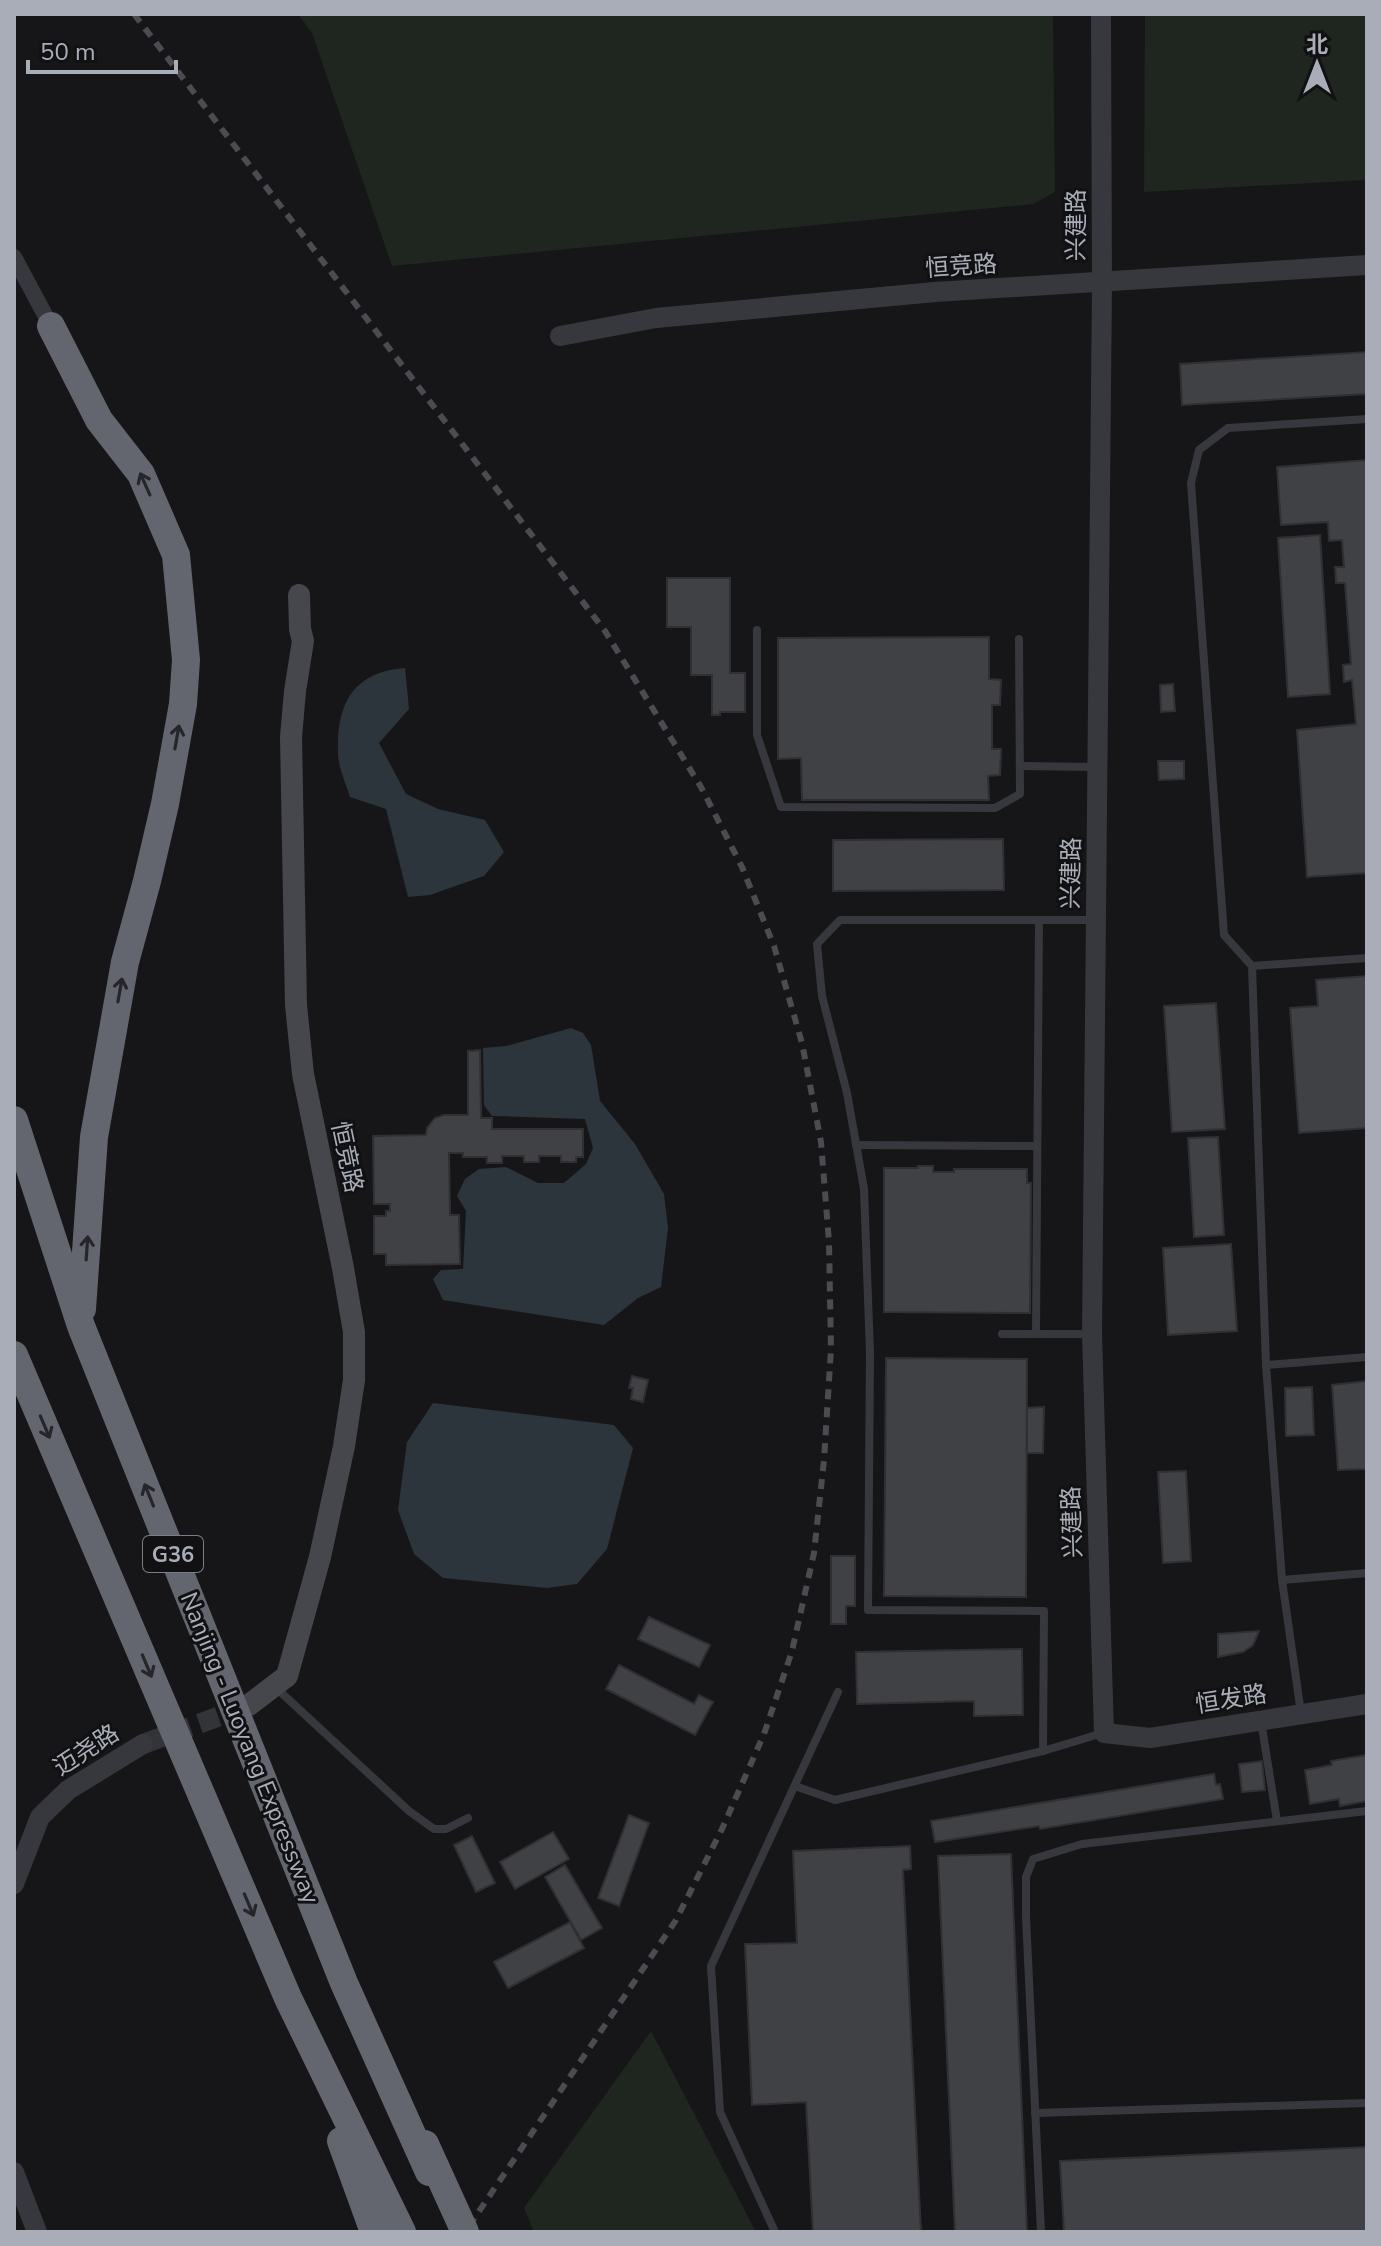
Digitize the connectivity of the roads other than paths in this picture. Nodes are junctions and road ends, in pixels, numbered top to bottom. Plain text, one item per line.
1 (1101, 14) edge
2 (14, 257) edge
3 (1367, 265) edge
4 (1102, 284) junction
5 (51, 326) joint
6 (560, 336) dead end
7 (1367, 419) edge
8 (299, 595) dead end
9 (757, 630) dead end
10 (1019, 639) dead end
11 (1020, 766) junction
12 (1098, 767) junction
13 (1039, 920) junction
14 (1097, 920) junction
15 (1367, 958) edge
16 (1252, 966) junction
17 (14, 1120) edge
18 (856, 1145) junction
19 (1037, 1146) junction
20 (81, 1326) junction
21 (1002, 1334) dead end
22 (1036, 1334) junction
23 (1092, 1334) junction
24 (14, 1355) edge
25 (1367, 1357) edge
26 (1266, 1365) junction
27 (1367, 1573) edge
28 (1282, 1580) junction
29 (274, 1686) junction
30 (838, 1692) dead end
31 (1367, 1704) edge
32 (249, 1705) tunnel mouth
33 (1301, 1714) junction
34 (1261, 1720) junction
35 (1104, 1733) junction
36 (143, 1744) tunnel mouth
37 (1043, 1751) junction
38 (795, 1786) junction
39 (1367, 1811) edge
40 (468, 1818) dead end
41 (1277, 1821) junction
42 (14, 1884) edge
43 (288, 1998) junction
44 (1367, 2103) edge
45 (1035, 2113) junction
46 (423, 2149) junction
47 (14, 2172) edge
48 (373, 2229) edge
49 (37, 2232) edge
50 (402, 2232) edge
51 (456, 2232) edge
52 (465, 2232) edge
53 (775, 2232) edge
54 (1041, 2232) edge

1 - 4 street, 兴建路
2 - 5 street
3 - 4 street, 恒竞路
4 - 6 street, 恒竞路
4 - 12 street, 兴建路
20 -> 5 highway
7 - 16 lane
8 - 29 main road, 恒竞路
9 - 11 lane
10 - 11 lane
11 - 12 lane
12 - 14 street, 兴建路
13 - 14 lane
13 - 18 lane
13 - 19 lane
14 - 23 street, 兴建路
15 - 16 lane
16 - 26 lane
17 - 20 highway, Nanjing - Luoyang Expressway / G36
18 - 19 lane
18 - 37 lane
19 - 22 lane
46 -> 20 highway, Nanjing - Luoyang Expressway / G36
21 - 22 lane
22 - 23 lane
23 - 35 street, 兴建路
24 -> 43 highway, G36
25 - 26 lane
26 - 28 lane
27 - 28 lane
28 - 33 lane
29 - 32 main road, 恒竞路
29 - 40 lane
30 - 38 lane
31 - 33 street, 恒发路
33 - 34 street, 恒发路
34 - 35 street, 恒发路
34 - 41 lane
35 - 37 lane
36 - 42 street, 迈尧路
37 - 38 lane
38 - 53 lane
39 - 41 lane
41 - 45 lane
43 - 48 highway
43 - 50 highway, G36
44 - 45 lane
45 - 54 lane
46 - 51 highway
46 - 52 highway, bridge
47 - 49 street

